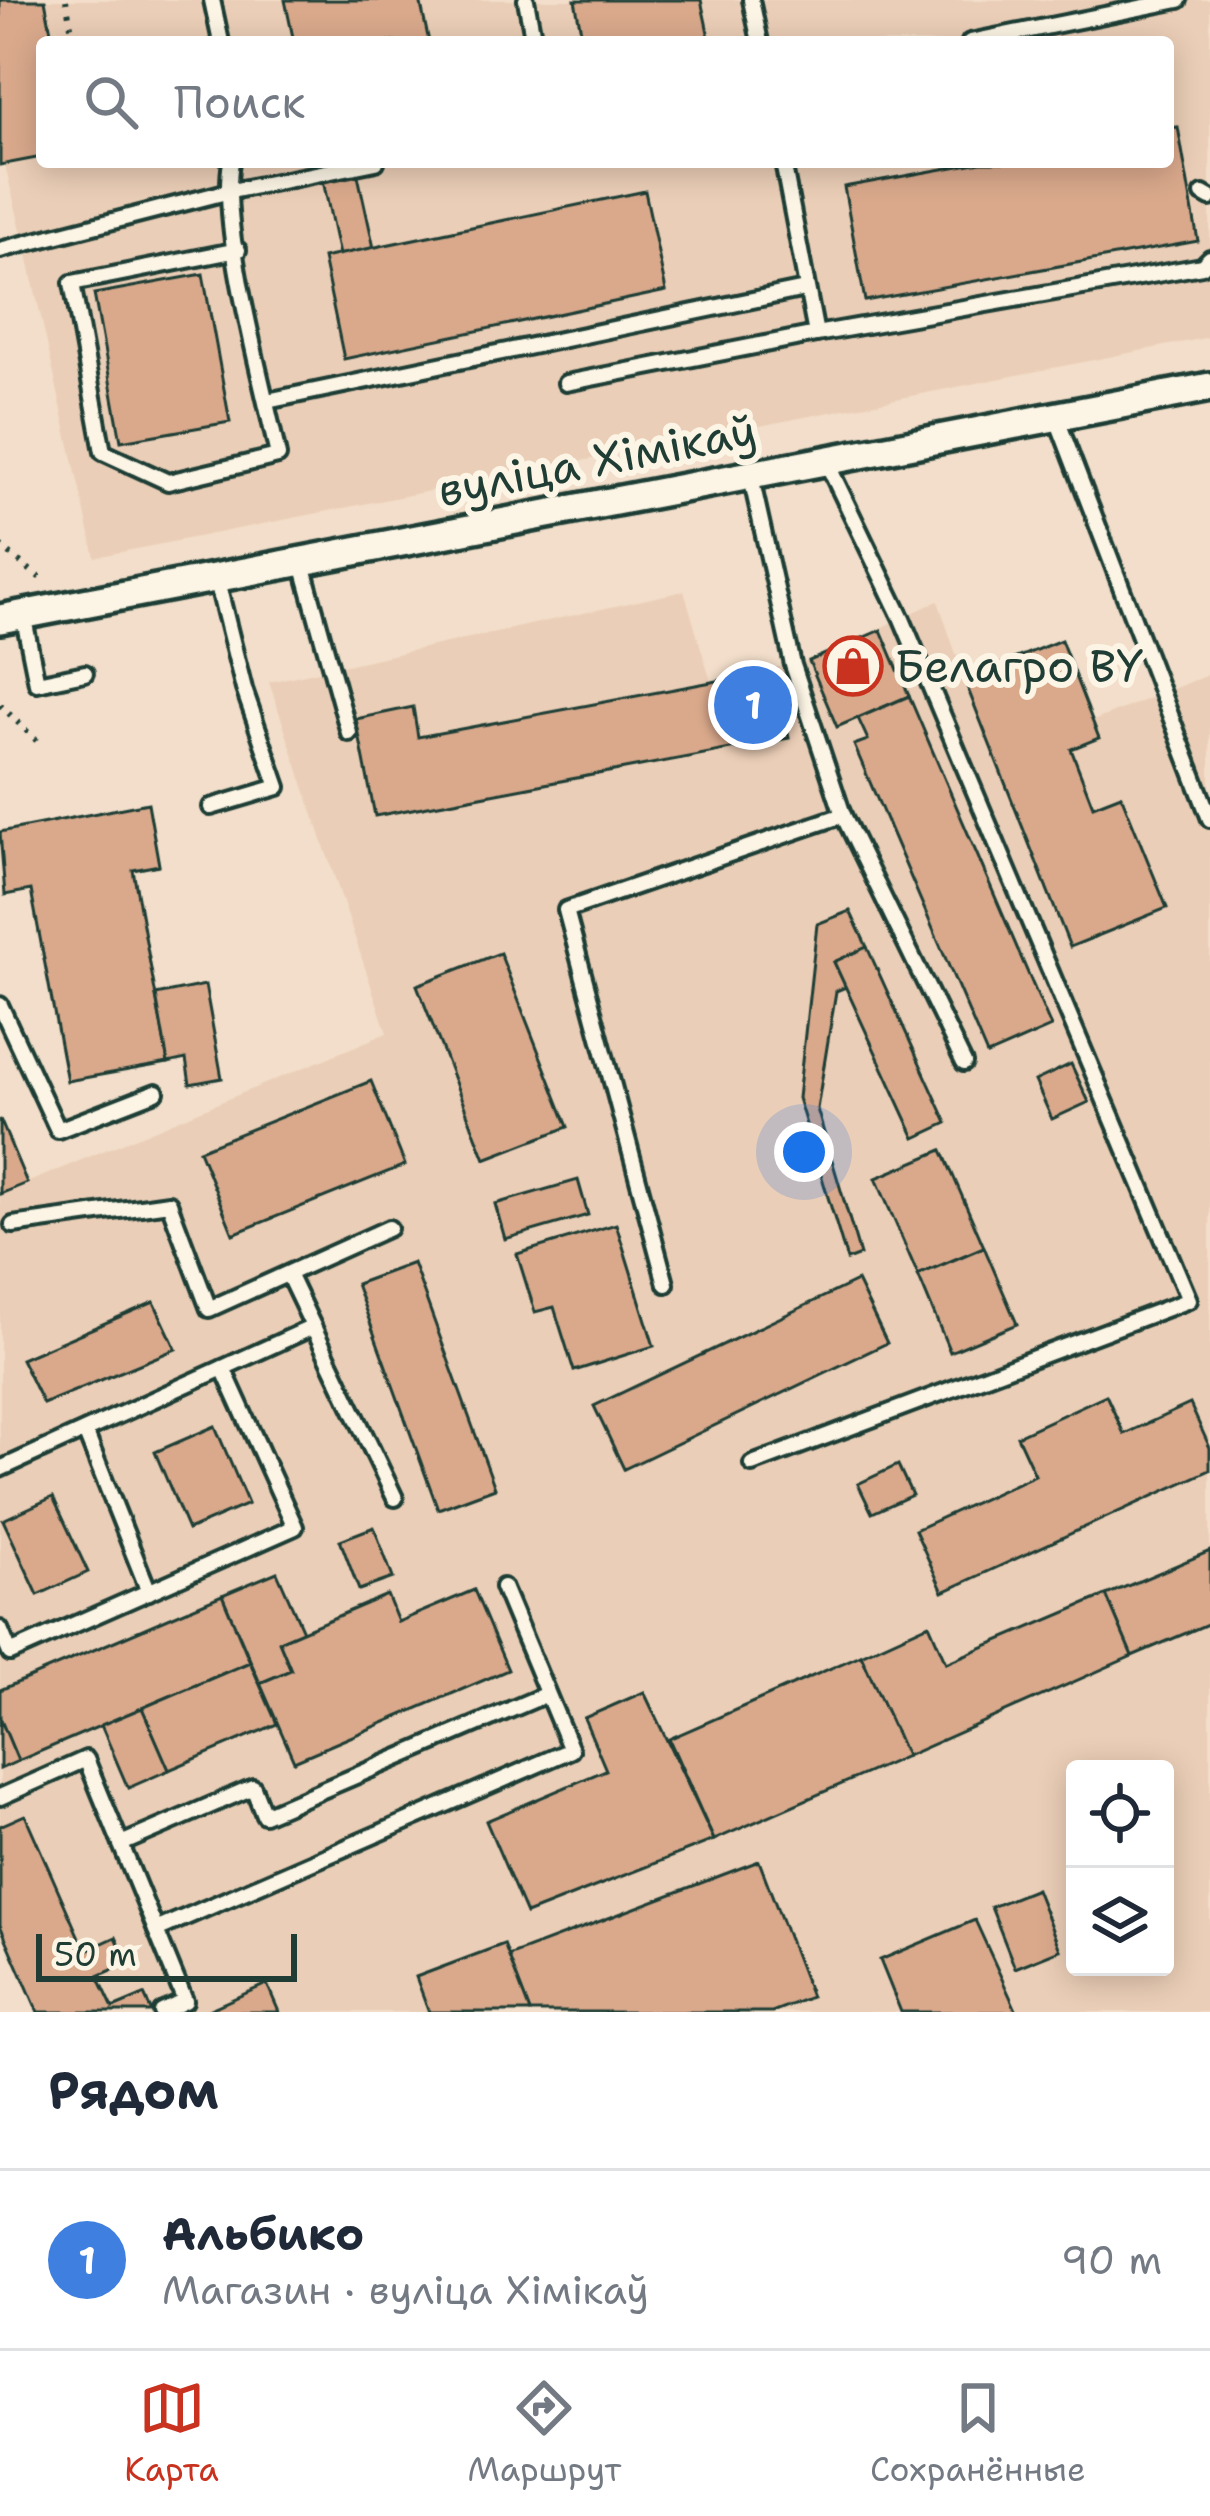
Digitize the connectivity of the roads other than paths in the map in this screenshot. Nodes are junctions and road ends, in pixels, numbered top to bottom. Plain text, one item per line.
1 (212, 0) edge
2 (526, 0) edge
3 (751, 0) edge
4 (1179, 0) edge
5 (220, 36) edge
6 (533, 36) edge
7 (759, 36) edge
8 (1000, 36) edge
9 (230, 168) edge
10 (347, 168) edge
11 (784, 168) edge
12 (226, 193) junction
13 (0, 250) edge
14 (238, 250) junction
15 (1210, 258) edge
16 (805, 289) junction
17 (816, 334) junction
18 (566, 383) dead end
19 (1210, 387) edge
20 (267, 401) junction
21 (1055, 414) junction
22 (824, 459) junction
23 (750, 473) junction
24 (302, 560) junction
25 (216, 577) junction
26 (12, 616) edge
27 (85, 673) dead end
28 (349, 733) dead end
29 (212, 807) dead end
30 (843, 815) junction
31 (1210, 819) edge
32 (0, 1005) edge
33 (964, 1063) dead end
34 (156, 1092) dead end
35 (13, 1225) dead end
36 (389, 1228) dead end
37 (288, 1274) junction
38 (666, 1284) dead end
39 (313, 1327) junction
40 (223, 1368) junction
41 (85, 1431) junction
42 (752, 1464) dead end
43 (0, 1469) edge
44 (394, 1498) dead end
45 (503, 1587) dead end
46 (149, 1592) junction
47 (0, 1629) edge
48 (547, 1694) junction
49 (0, 1797) edge
50 (121, 1844) junction
51 (156, 1930) junction
52 (162, 2012) edge

1 - 5 lane
2 - 6 lane
3 - 7 lane
4 - 8 lane
9 - 12 lane
10 - 12 lane
11 - 16 lane
12 - 13 lane
12 - 14 lane
14 - 20 lane
14 - 20 lane
15 - 17 lane
16 - 17 lane
16 - 20 lane
17 - 18 lane
19 - 21 street, вуліца Хімікаў
21 - 22 street, вуліца Хімікаў
21 - 31 lane
22 - 23 street, вуліца Хімікаў
22 - 42 lane
23 - 24 street, вуліца Хімікаў
23 - 30 lane
24 - 25 street, вуліца Хімікаў
24 - 28 lane
25 - 26 street, вуліца Хімікаў
25 - 29 lane
26 - 27 lane
30 - 33 lane
30 - 38 lane
32 - 34 lane
35 - 37 lane
36 - 37 lane
37 - 39 lane
39 - 40 lane
39 - 44 lane
40 - 41 lane
40 - 46 lane
41 - 43 lane
41 - 46 lane
45 - 48 lane
46 - 47 lane
48 - 50 lane
48 - 51 lane
49 - 50 lane
50 - 51 lane
51 - 52 lane

